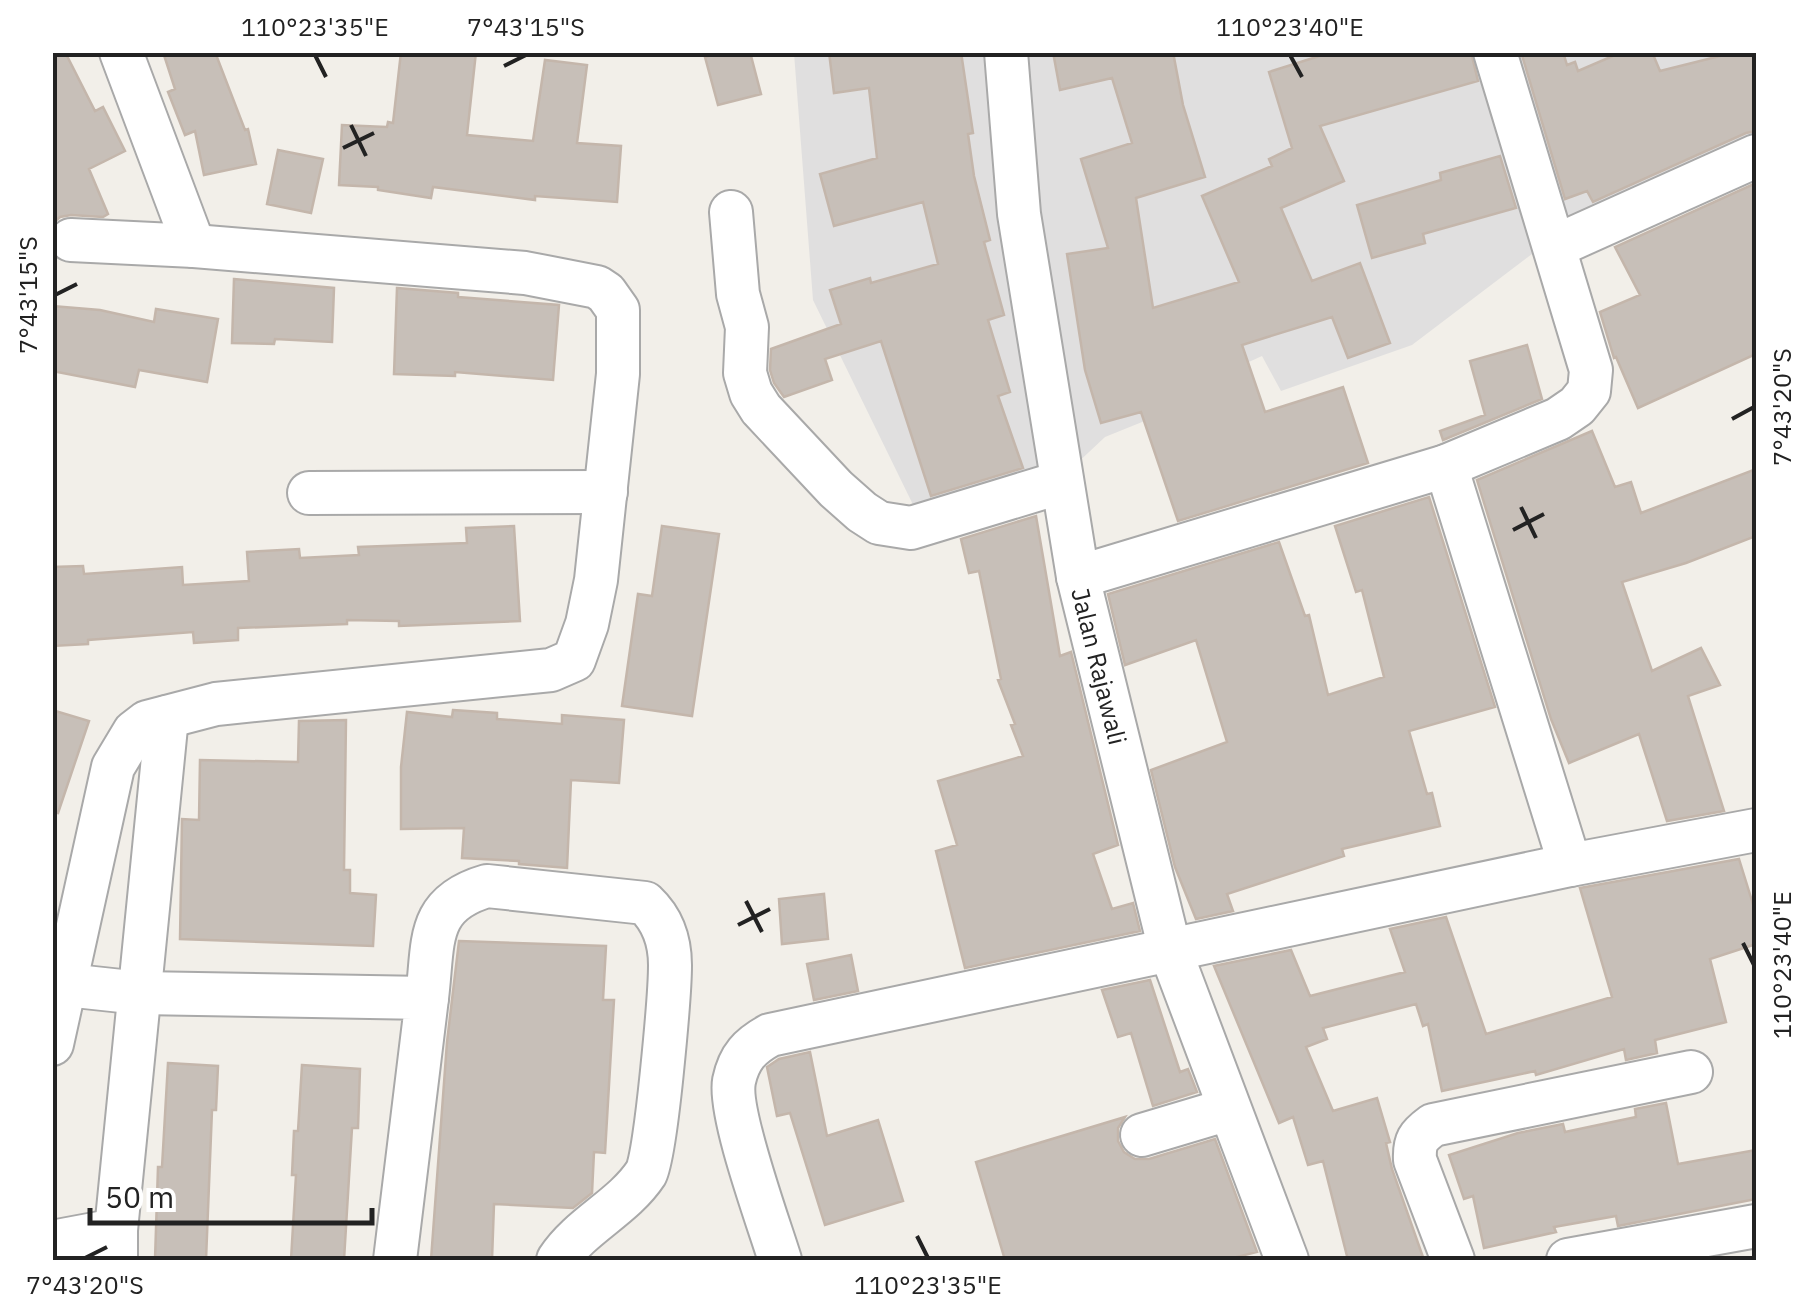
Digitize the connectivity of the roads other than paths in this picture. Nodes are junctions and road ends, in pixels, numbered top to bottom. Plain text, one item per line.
1 (122, 52) edge
2 (1006, 52) edge
3 (1495, 52) edge
4 (1756, 156) edge
5 (731, 212) dead end
6 (71, 240) dead end
7 (194, 246) junction
8 (1556, 246) junction
9 (1446, 466) junction
10 (1062, 482) junction
11 (606, 492) junction
12 (309, 493) dead end
13 (1078, 577) junction
14 (167, 716) junction
15 (1756, 830) edge
16 (1570, 865) junction
17 (1170, 950) junction
18 (66, 985) junction
19 (140, 993) junction
20 (427, 998) junction
21 (52, 1044) edge
22 (1691, 1072) dead end
23 (1229, 1109) junction
24 (1142, 1135) dead end
25 (1756, 1226) edge
26 (52, 1242) edge
27 (116, 1246) edge
28 (395, 1260) edge
29 (558, 1260) edge
30 (780, 1260) edge
31 (1287, 1260) edge
32 (1452, 1260) edge
33 (1568, 1260) edge

1 - 7 street
2 - 10 street, Jalan Rajawali
3 - 8 street
4 - 8 street
5 - 10 street
6 - 7 street
7 - 11 street
8 - 9 street
9 - 13 street
9 - 16 street
10 - 13 street, Jalan Rajawali
11 - 12 street
11 - 14 street
13 - 17 street, Jalan Rajawali
14 - 18 street
14 - 19 street
15 - 16 street
16 - 17 street
17 - 23 street, Jalan Rajawali
17 - 30 street
18 - 19 street
18 - 21 street
19 - 20 street
19 - 27 street
20 - 28 street
20 - 29 street
22 - 32 street
23 - 24 street
23 - 31 street, Jalan Rajawali
25 - 33 street
26 - 27 street

